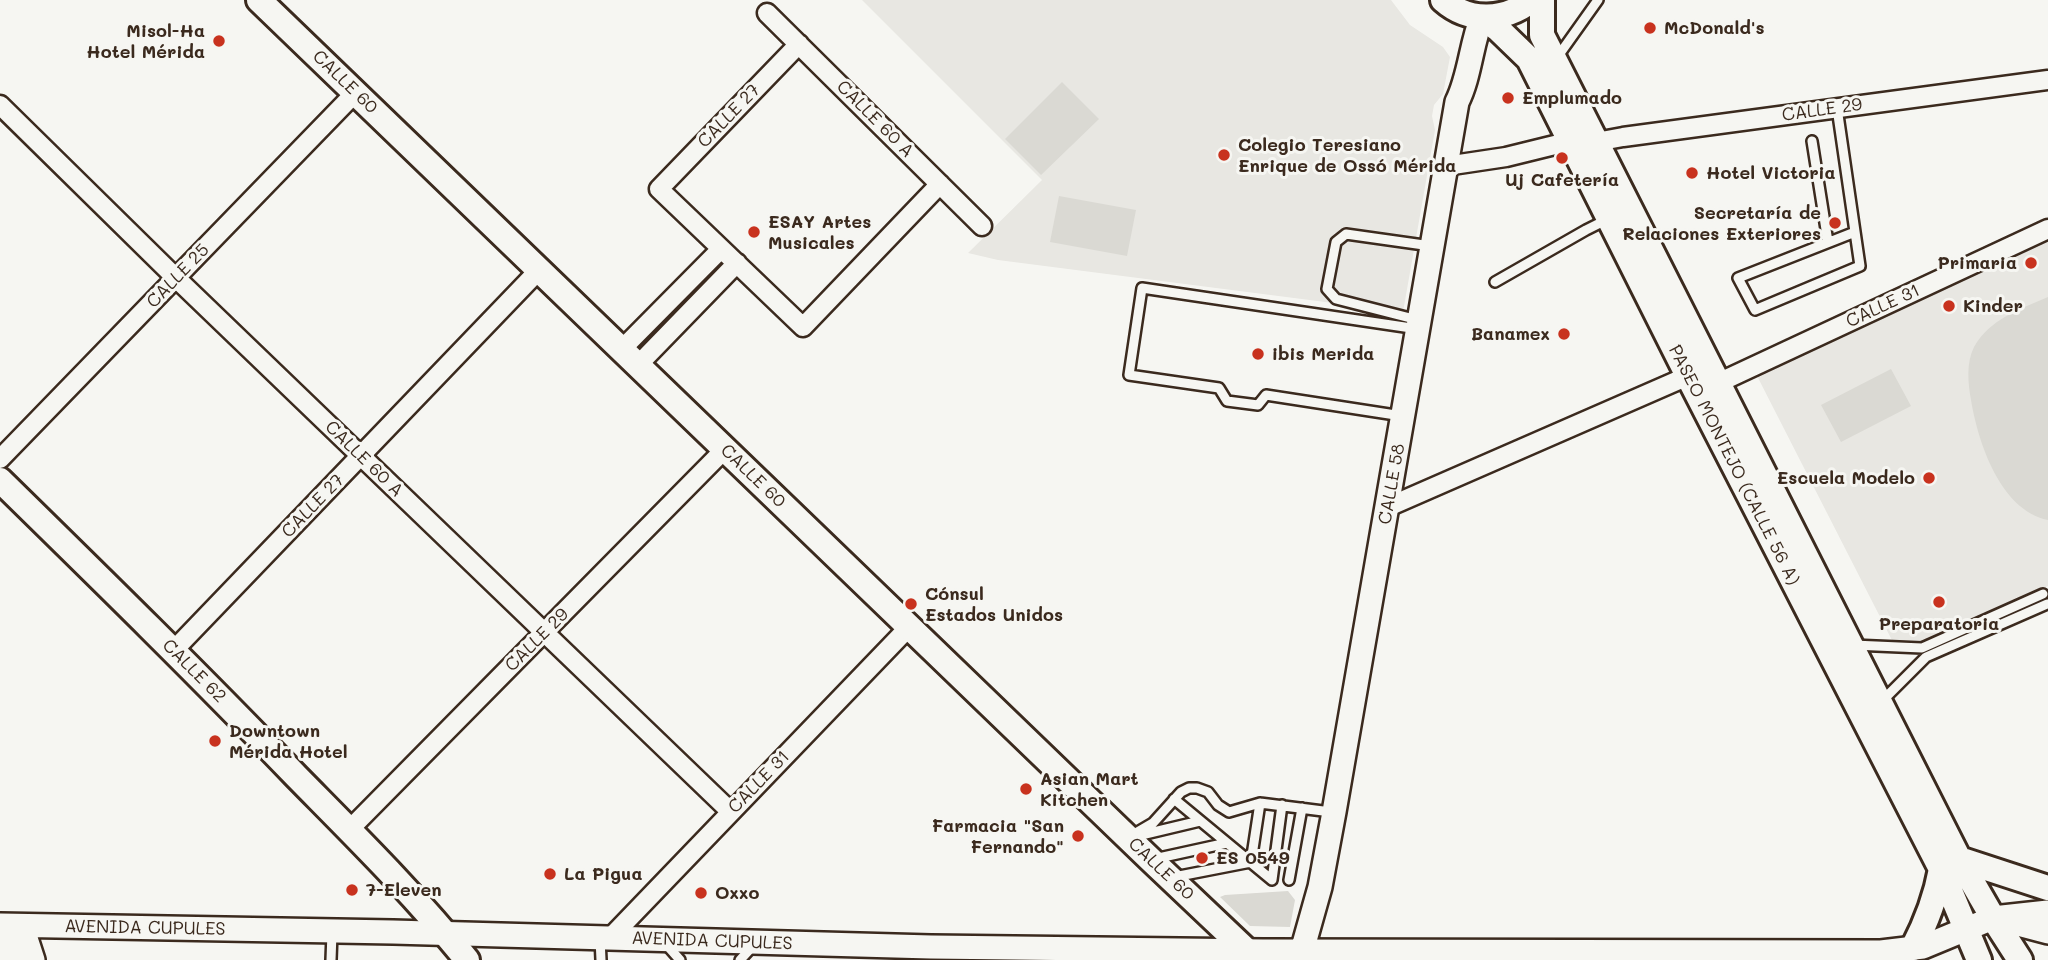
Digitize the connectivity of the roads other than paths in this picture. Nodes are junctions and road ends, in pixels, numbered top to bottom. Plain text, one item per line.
1 (259, 0) edge
2 (1443, 0) edge
3 (1532, 0) edge
4 (1542, 0) edge
5 (1598, 0) edge
6 (767, 13) dead end
7 (1482, 17) junction
8 (799, 44) junction
9 (1555, 60) junction
10 (2048, 80) edge
11 (355, 93) junction
12 (0, 105) edge
13 (1837, 108) junction
14 (1571, 141) junction
15 (1812, 141) dead end
16 (1597, 142) junction
17 (1446, 166) junction
18 (940, 184) junction
19 (1609, 218) junction
20 (982, 226) dead end
21 (2048, 229) edge
22 (1855, 232) junction
23 (1828, 242) junction
24 (1432, 246) junction
25 (721, 249) junction
26 (737, 264) junction
27 (540, 270) junction
28 (176, 278) junction
29 (1495, 282) dead end
30 (1419, 325) junction
31 (630, 357) junction
32 (1688, 376) junction
33 (1718, 383) junction
34 (1404, 416) junction
35 (725, 449) junction
36 (361, 456) junction
37 (0, 459) edge
38 (0, 480) edge
39 (1388, 507) junction
40 (2043, 594) dead end
41 (2047, 604) edge
42 (909, 626) junction
43 (544, 633) junction
44 (1851, 645) junction
45 (174, 650) junction
46 (1880, 703) junction
47 (1174, 799) junction
48 (1260, 803) junction
49 (1282, 805) junction
50 (1302, 808) junction
51 (731, 812) junction
52 (1334, 812) junction
53 (1200, 821) junction
54 (349, 830) junction
55 (1128, 838) junction
56 (1227, 843) junction
57 (1150, 860) junction
58 (1251, 862) junction
59 (1950, 864) junction
60 (1169, 878) junction
61 (1289, 880) dead end
62 (2048, 888) edge
63 (2048, 912) edge
64 (1993, 918) junction
65 (7, 927) edge
66 (1967, 929) junction
67 (332, 931) junction
68 (2048, 932) edge
69 (446, 934) junction
70 (662, 940) junction
71 (757, 942) junction
72 (604, 945) edge
73 (1928, 950) edge
74 (1247, 951) junction
75 (977, 953) edge
76 (1179, 955) edge
77 (1451, 955) edge
78 (1488, 955) edge
79 (1605, 956) edge
80 (1682, 956) edge
81 (1886, 956) edge
82 (1299, 957) edge
83 (10, 960) edge
84 (33, 960) edge
85 (331, 960) edge
86 (467, 960) edge
87 (680, 960) edge
88 (740, 960) edge
89 (1979, 960) edge
90 (2020, 960) edge

1 - 11 main road, CALLE 60
2 - 7 main road
3 - 7 main road
4 - 9 main road, PASEO MONTEJO (CALLE 56 A)
5 - 9 lane
6 - 8 street, CALLE 60 A
7 - 14 main road, PASEO MONTEJO (CALLE 56 A)
7 - 17 street, CALLE 58
8 - 18 street, CALLE 60 A
8 - 25 street, CALLE 27
9 - 16 main road, PASEO MONTEJO (CALLE 56 A)
10 - 13 street, CALLE 29
11 - 27 main road, CALLE 60
11 - 28 street, CALLE 25
12 - 28 street, CALLE 60 A
13 - 16 street, CALLE 29
13 - 22 lane
14 - 17 street
14 - 19 main road, PASEO MONTEJO (CALLE 56 A)
15 - 23 lane
16 - 33 main road, PASEO MONTEJO (CALLE 56 A)
17 - 24 street, CALLE 58
18 - 20 street, CALLE 60 A
18 - 26 street
19 - 29 lane
19 - 32 main road, PASEO MONTEJO (CALLE 56 A)
21 - 33 street, CALLE 31
22 - 23 lane
22 - 23 lane
24 - 30 street, CALLE 58
24 - 30 lane
25 - 26 street
25 - 31 street
26 - 31 street
27 - 31 main road, CALLE 60
27 - 36 street, CALLE 27
28 - 36 street, CALLE 60 A
28 - 37 street, CALLE 25
30 - 34 street, CALLE 58
30 - 34 lane
31 - 35 main road, CALLE 60
32 - 39 street
32 - 59 main road, PASEO MONTEJO (CALLE 56 A)
33 - 44 main road, PASEO MONTEJO (CALLE 56 A)
34 - 39 street, CALLE 58
35 - 42 main road, CALLE 60
35 - 43 street, CALLE 29
36 - 43 street, CALLE 60 A
36 - 45 street, CALLE 27
38 - 45 main road, CALLE 62
39 - 52 street, CALLE 58
40 - 44 lane
41 - 46 lane
42 - 51 street, CALLE 31
42 - 55 main road, CALLE 60
43 - 51 street, CALLE 60 A
43 - 54 street, CALLE 29
44 - 46 main road, PASEO MONTEJO (CALLE 56 A)
45 - 54 main road, CALLE 62
46 - 59 main road, PASEO MONTEJO (CALLE 56 A)
47 - 48 lane
47 - 53 lane
47 - 55 lane
48 - 49 lane
48 - 58 lane
49 - 50 lane
49 - 58 lane
50 - 52 lane
50 - 61 lane
51 - 72 street, CALLE 31
52 - 82 street, CALLE 58
53 - 55 lane
53 - 56 lane
54 - 69 main road, CALLE 62
55 - 57 main road, CALLE 60
56 - 57 lane
56 - 58 lane
57 - 60 main road, CALLE 60
58 - 60 lane
59 - 62 main road
59 - 64 main road, PASEO MONTEJO (CALLE 56 A)
59 - 66 main road, PASEO MONTEJO (CALLE 56 A)
59 - 73 main road
60 - 74 main road, CALLE 60
63 - 64 street, AVENIDA CUPULES
64 - 66 street, AVENIDA CUPULES
64 - 68 street
64 - 90 main road, PASEO MONTEJO (CALLE 56 A)
65 - 67 street, AVENIDA CUPULES
65 - 83 street
65 - 84 street
66 - 73 street, AVENIDA CUPULES
66 - 89 main road, PASEO MONTEJO (CALLE 56 A)
67 - 69 street, AVENIDA CUPULES
67 - 85 lane
69 - 72 street, AVENIDA CUPULES
69 - 86 main road, CALLE 62
70 - 71 street, AVENIDA CUPULES
70 - 72 street, AVENIDA CUPULES
70 - 87 lane
71 - 75 street, AVENIDA CUPULES
71 - 88 lane
73 - 81 street, AVENIDA CUPULES
74 - 76 street, AVENIDA CUPULES
74 - 82 street, AVENIDA CUPULES
75 - 76 street, AVENIDA CUPULES
77 - 78 street, AVENIDA CUPULES
77 - 82 street, AVENIDA CUPULES
78 - 79 street, AVENIDA CUPULES
79 - 80 street, AVENIDA CUPULES
80 - 81 street, AVENIDA CUPULES

